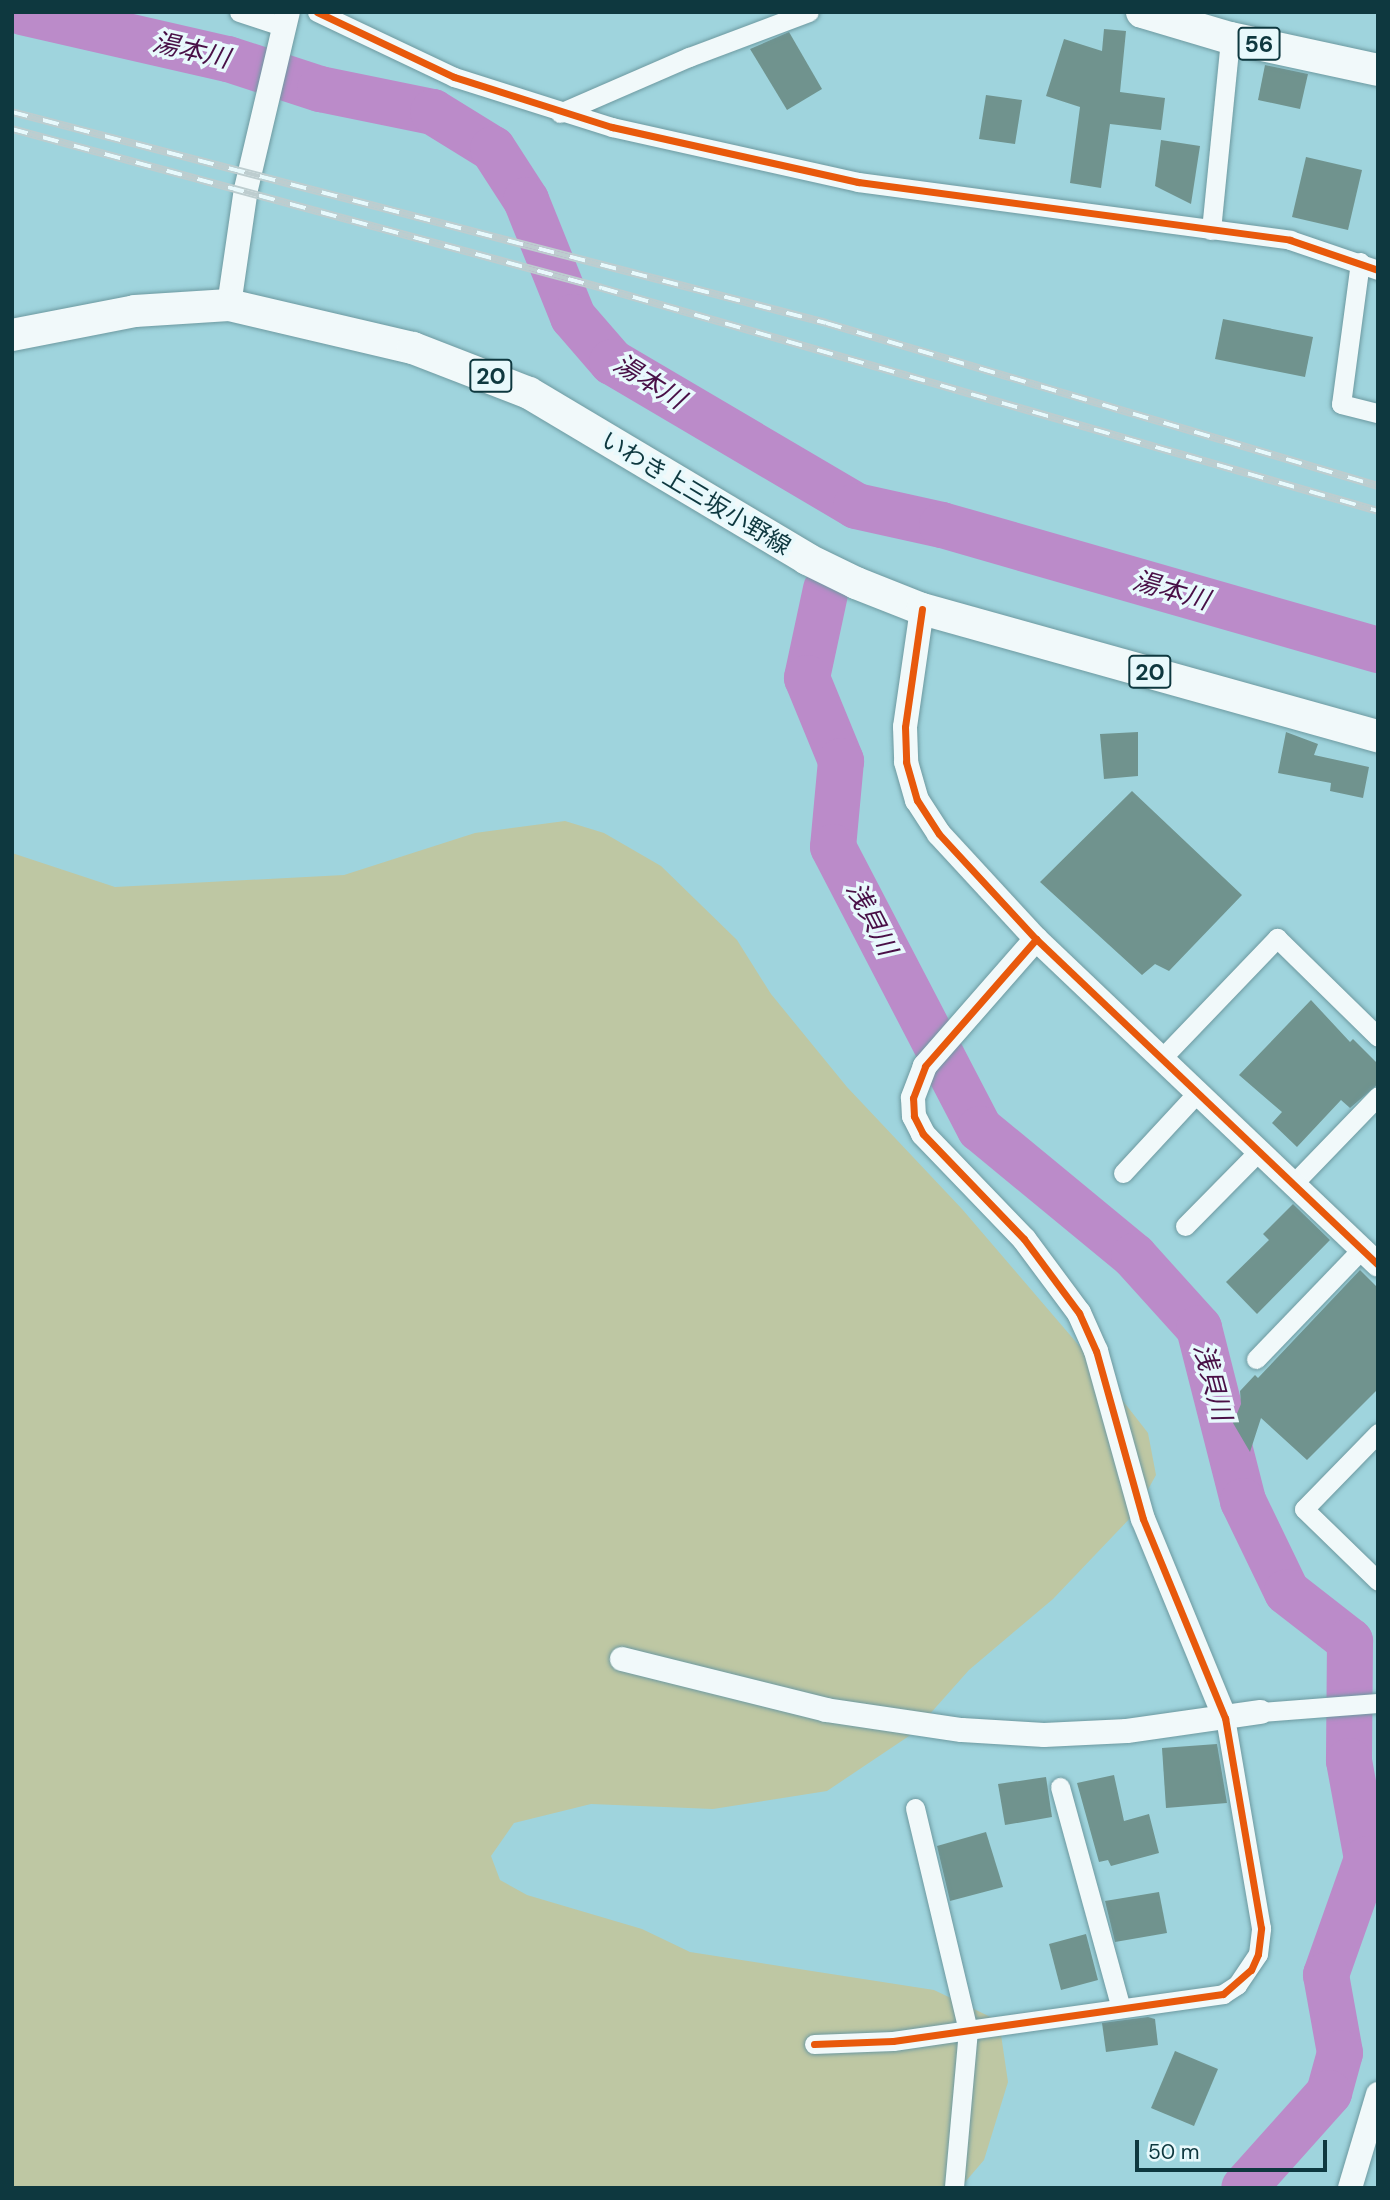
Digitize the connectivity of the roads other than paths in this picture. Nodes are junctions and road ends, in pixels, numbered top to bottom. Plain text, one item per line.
1 (239, 12) edge
2 (317, 12) edge
3 (809, 12) edge
4 (1142, 12) edge
5 (285, 26) edge
6 (1230, 38) junction
7 (1378, 70) edge
8 (560, 113) junction
9 (1211, 230) junction
10 (1369, 266) edge
11 (229, 305) junction
12 (12, 335) edge
13 (1378, 413) edge
14 (922, 609) junction
15 (1378, 736) edge
16 (1036, 939) junction
17 (1378, 1037) edge
18 (1161, 1059) junction
19 (1198, 1093) junction
20 (1378, 1096) edge
21 (1259, 1151) junction
22 (1123, 1172) dead end
23 (1293, 1184) junction
24 (1185, 1226) dead end
25 (1370, 1257) edge
26 (1255, 1359) dead end
27 (1378, 1433) edge
28 (1378, 1581) edge
29 (622, 1659) dead end
30 (1372, 1703) edge
31 (1261, 1712) joint
32 (1225, 1718) junction
33 (1060, 1787) dead end
34 (915, 1808) dead end
35 (1121, 2008) junction
36 (968, 2031) junction
37 (814, 2044) dead end
38 (1378, 2094) edge
39 (1372, 2133) edge
40 (954, 2188) edge
41 (1350, 2188) edge

1 - 5 street
2 - 8 street
3 - 8 street
4 - 6 main road, 56
5 - 11 street
6 - 7 main road, 56
6 - 9 street
8 - 9 street
9 - 10 street
10 - 13 street
11 - 12 main road, いわき上三坂小野線 / 20
11 - 14 main road, いわき上三坂小野線 / 20
14 - 15 main road, いわき上三坂小野線 / 20
14 - 16 street
16 - 18 street
16 - 32 street
17 - 18 street
18 - 19 street
19 - 21 street
19 - 22 street
20 - 23 street
21 - 23 street
21 - 24 street
23 - 25 street
25 - 26 street
27 - 28 street
29 - 32 street
30 - 31 street
31 - 32 street
32 - 35 street
33 - 35 street
34 - 36 street
35 - 36 street
36 - 37 street
36 - 40 street
38 - 39 street
39 - 41 street

